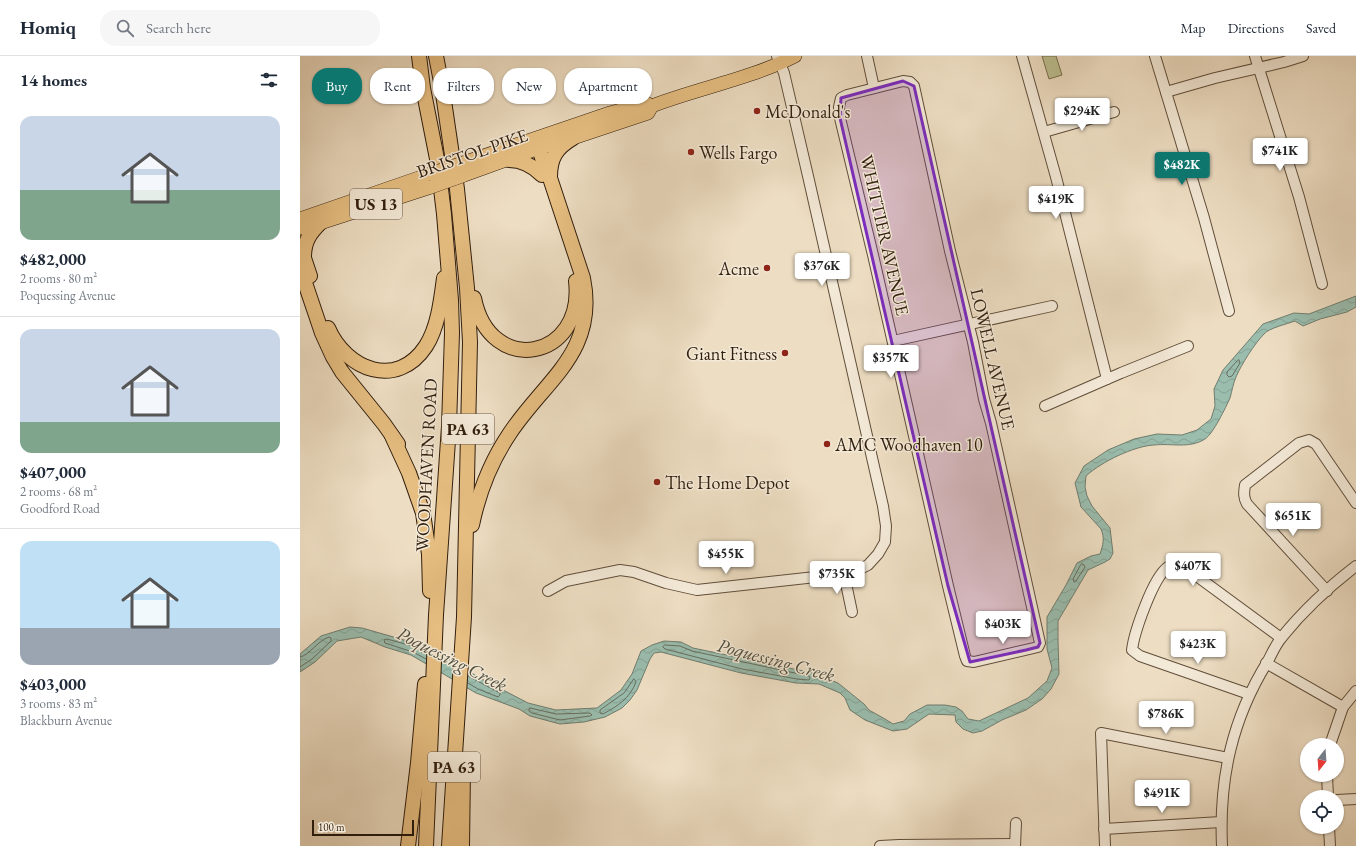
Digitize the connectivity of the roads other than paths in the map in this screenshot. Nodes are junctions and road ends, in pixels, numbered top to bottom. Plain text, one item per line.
1 (415, 56) edge
2 (419, 56) edge
3 (430, 56) edge
4 (436, 56) edge
5 (794, 56) edge
6 (867, 56) edge
7 (1022, 56) edge
8 (1155, 56) edge
9 (1255, 56) edge
10 (1304, 56) edge
11 (778, 60) edge
12 (1258, 67) junction
13 (418, 68) edge
14 (420, 68) edge
15 (874, 88) junction
16 (1166, 92) junction
17 (425, 98) edge
18 (652, 106) junction
19 (1114, 112) dead end
20 (1044, 132) junction
21 (449, 133) junction
22 (573, 138) junction
23 (535, 146) junction
24 (509, 160) junction
25 (461, 170) junction
26 (546, 176) junction
27 (430, 180) junction
28 (300, 219) edge
29 (321, 222) junction
30 (300, 228) edge
31 (462, 242) junction
32 (448, 244) junction
33 (301, 258) edge
34 (1322, 284) dead end
35 (1052, 306) dead end
36 (1229, 311) dead end
37 (968, 324) junction
38 (893, 341) junction
39 (1188, 346) dead end
40 (1107, 379) junction
41 (1045, 406) dead end
42 (392, 436) junction
43 (496, 456) junction
44 (1356, 503) edge
45 (1356, 566) edge
46 (844, 574) junction
47 (548, 591) dead end
48 (1327, 591) junction
49 (852, 612) dead end
50 (436, 616) junction
51 (464, 617) junction
52 (1281, 638) junction
53 (432, 649) junction
54 (965, 656) joint
55 (1266, 663) junction
56 (465, 665) junction
57 (430, 672) junction
58 (464, 689) junction
59 (1356, 692) edge
60 (1250, 694) junction
61 (1343, 707) junction
62 (1332, 738) edge
63 (1228, 758) junction
64 (1356, 799) edge
65 (1344, 800) edge
66 (1221, 822) junction
67 (1016, 823) dead end
68 (1104, 828) junction
69 (1329, 834) edge
70 (1015, 845) edge
71 (408, 846) edge
72 (426, 846) edge
73 (449, 846) edge
74 (462, 846) edge
75 (880, 846) edge
76 (1104, 846) edge
77 (1222, 846) edge
78 (1330, 846) edge

1 - 13 highway
2 - 14 highway
3 - 21 highway
4 - 21 highway
5 - 11 main road, BRISTOL PIKE / US 13
6 - 15 street
7 - 20 street
8 - 16 street
9 - 12 street
10 - 12 street
11 - 18 main road, BRISTOL PIKE / US 13
11 - 46 street
12 - 16 street
12 - 34 street
15 - 37 street, LOWELL AVENUE
15 - 38 street, WHITTIER AVENUE
16 - 36 street
17 - 32 highway, WOODHAVEN ROAD / PA 63
18 - 22 main road, BRISTOL PIKE / US 13
18 - 23 main road, BRISTOL PIKE / US 13
19 - 20 street
20 - 40 street
21 - 31 highway, PA 63
22 - 23 main road, BRISTOL PIKE / US 13
22 - 26 highway
23 - 24 main road, BRISTOL PIKE / US 13
23 - 25 main road, BRISTOL PIKE / US 13
23 - 26 highway
24 - 25 main road, BRISTOL PIKE / US 13
24 - 26 highway
25 - 27 main road, BRISTOL PIKE / US 13, bridge
26 - 31 highway
26 - 43 highway
27 - 28 main road, BRISTOL PIKE / US 13
27 - 29 main road, BRISTOL PIKE / US 13
29 - 30 main road, BRISTOL PIKE / US 13
29 - 33 highway
31 - 51 highway, PA 63
32 - 33 highway
32 - 50 highway, WOODHAVEN ROAD / PA 63
33 - 42 highway
35 - 37 street
37 - 38 street
37 - 54 street, LOWELL AVENUE
38 - 54 street, WHITTIER AVENUE
39 - 40 street
40 - 41 street
42 - 50 highway
42 - 53 highway
43 - 51 highway
43 - 56 highway
44 - 48 street
45 - 48 street
46 - 47 street
46 - 49 street
48 - 52 street
50 - 53 highway, WOODHAVEN ROAD / PA 63
51 - 56 highway, PA 63
52 - 55 street
52 - 60 street
53 - 57 highway, WOODHAVEN ROAD / PA 63
55 - 60 street
55 - 61 street
56 - 58 highway, PA 63
57 - 71 highway
57 - 72 highway, WOODHAVEN ROAD / PA 63
58 - 73 highway, PA 63
58 - 74 highway
59 - 61 street
60 - 63 street
61 - 62 street
63 - 66 street
63 - 68 street
64 - 65 street
66 - 68 street
66 - 77 street
67 - 70 street
68 - 76 street
69 - 78 street
70 - 75 street

